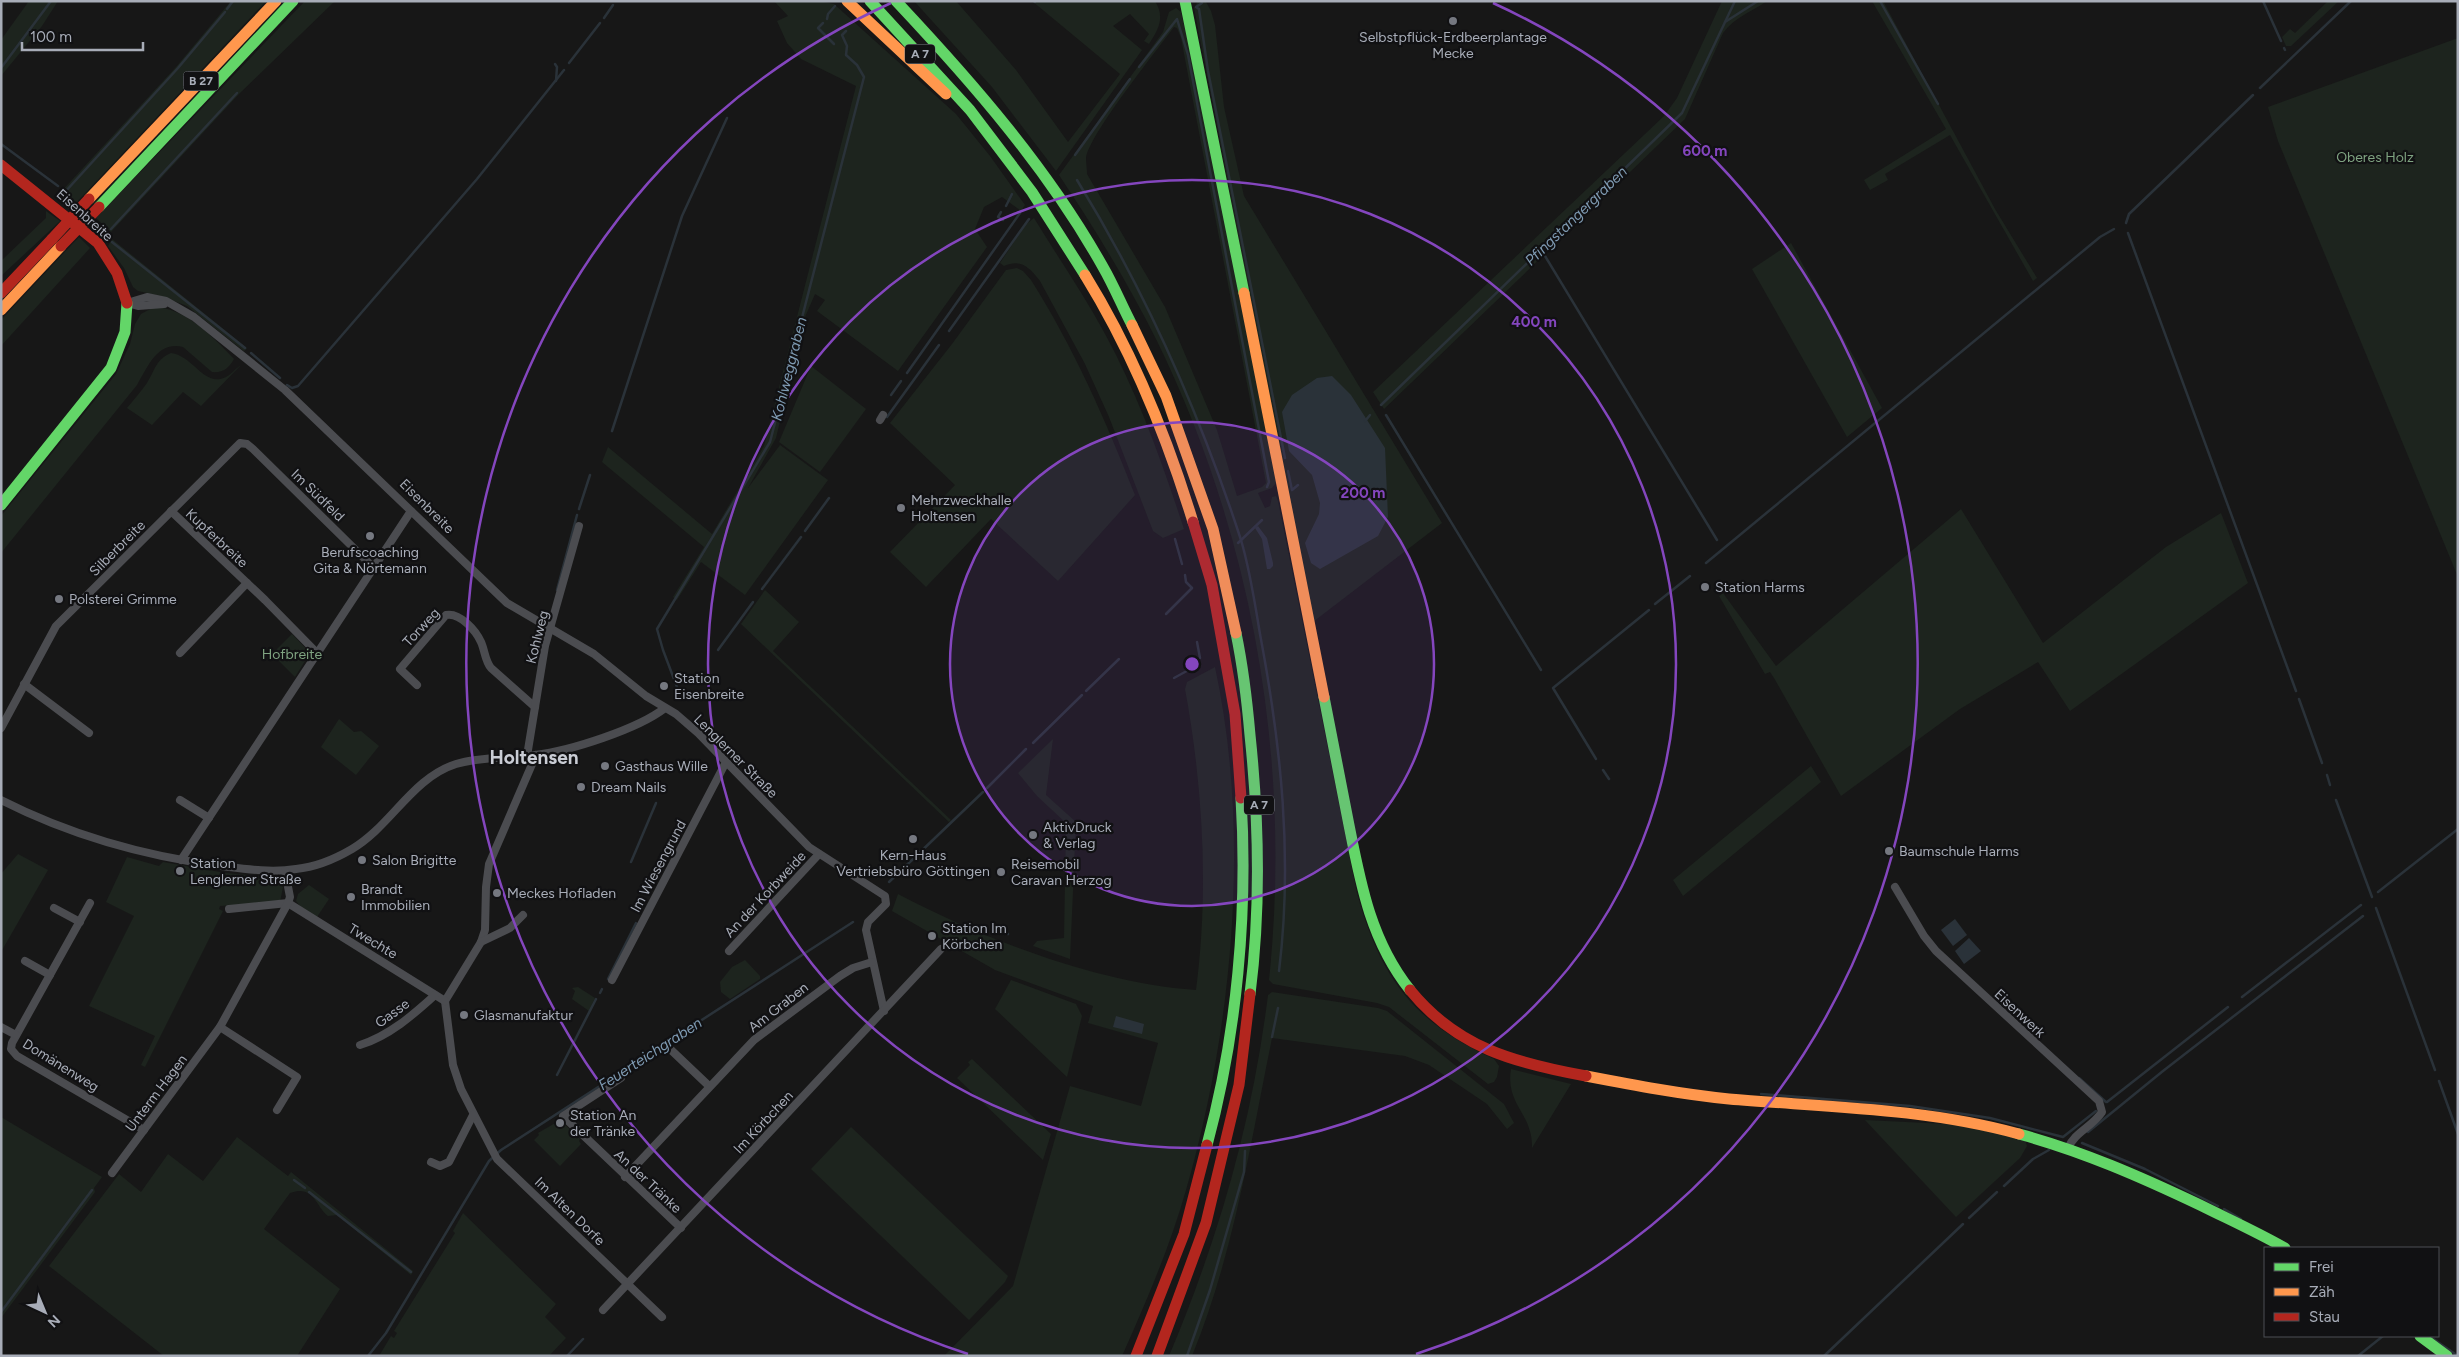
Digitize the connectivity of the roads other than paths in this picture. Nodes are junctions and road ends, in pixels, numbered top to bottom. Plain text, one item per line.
1 (276, 1) edge
2 (293, 1) edge
3 (847, 1) edge
4 (870, 1) edge
5 (896, 1) edge
6 (1185, 1) edge
7 (984, 128) junction
8 (1, 165) edge
9 (1, 292) edge
10 (127, 303) junction
11 (1, 310) edge
12 (243, 443) joint
13 (1, 505) edge
14 (171, 511) junction
15 (411, 511) junction
16 (579, 526) dead end
17 (373, 567) junction
18 (247, 583) junction
19 (550, 629) junction
20 (180, 653) dead end
21 (317, 653) junction
22 (24, 684) junction
23 (418, 685) dead end
24 (535, 706) junction
25 (665, 708) junction
26 (1, 728) edge
27 (89, 733) dead end
28 (536, 755) junction
29 (527, 756) junction
30 (726, 762) junction
31 (1, 800) edge
32 (180, 800) dead end
33 (209, 818) junction
34 (820, 854) junction
35 (181, 860) junction
36 (285, 871) junction
37 (1895, 887) dead end
38 (90, 903) dead end
39 (288, 904) junction
40 (54, 908) dead end
41 (228, 909) dead end
42 (523, 915) dead end
43 (80, 922) junction
44 (481, 942) junction
45 (941, 949) dead end
46 (729, 951) dead end
47 (24, 961) dead end
48 (872, 962) junction
49 (50, 975) junction
50 (612, 980) dead end
51 (435, 995) junction
52 (445, 1001) junction
53 (884, 1011) junction
54 (220, 1026) junction
55 (1, 1027) edge
56 (16, 1035) junction
57 (360, 1045) dead end
58 (670, 1048) dead end
59 (621, 1078) dead end
60 (709, 1086) junction
61 (277, 1110) dead end
62 (473, 1115) junction
63 (144, 1130) junction
64 (2068, 1148) junction
65 (431, 1162) dead end
66 (112, 1173) dead end
67 (625, 1177) junction
68 (680, 1228) junction
69 (2282, 1247) edge
70 (628, 1284) junction
71 (603, 1310) dead end
72 (662, 1317) dead end
73 (2421, 1337) edge
74 (1136, 1356) edge
75 (1158, 1356) edge
76 (2447, 1356) edge

1 - 9 main road, B 27, bridge
2 - 11 main road, B 27, bridge
3 - 7 main road
4 - 7 main road, A 7
5 - 75 main road, A 7
6 - 64 main road
7 - 74 main road, A 7
8 - 10 main road, Eisenbreite
10 - 13 main road
10 - 15 street, Eisenbreite
12 - 14 street, Silberbreite
12 - 17 street, Im Südfeld
14 - 18 street, Kupferbreite
14 - 22 street, Silberbreite
15 - 17 street
15 - 19 street, Eisenbreite
16 - 19 street, Kohlweg
17 - 21 street
18 - 20 street, Kupferbreite
18 - 21 street, Kupferbreite
19 - 24 street, Kohlweg
19 - 25 street, Eisenbreite
21 - 33 street
22 - 26 street, Silberbreite
22 - 27 street
23 - 24 street, Torweg
24 - 29 street, Kohlweg
25 - 28 street
25 - 30 street, Lenglerner Straße
28 - 29 street
28 - 44 street
29 - 36 street
30 - 34 street, Lenglerner Straße
30 - 50 street, Im Wiesengrund
31 - 35 street
32 - 33 street
33 - 35 street
34 - 46 street, An der Korbweide
34 - 48 street, Lenglerner Straße
35 - 36 street
36 - 39 street
37 - 64 street, Eisenwerk
38 - 43 street, Domänenweg
39 - 41 street
39 - 51 street, Twechte
39 - 54 street, Unterm Hagen
40 - 43 street
42 - 44 street
43 - 49 street, Domänenweg
44 - 52 street
45 - 53 street, Im Körbchen
47 - 49 street
48 - 53 street
48 - 60 street, Am Graben
49 - 56 street, Domänenweg
51 - 52 street, Twechte
51 - 57 street, Gasse
52 - 62 street, Im Alten Dorfe
53 - 68 street, Im Körbchen
54 - 61 street
54 - 63 street, Unterm Hagen
55 - 56 street
56 - 63 street, Domänenweg
58 - 60 street
59 - 67 street, An der Tränke
60 - 67 street, Am Graben
62 - 65 street
62 - 70 street, Im Alten Dorfe
63 - 66 street, Unterm Hagen
64 - 69 main road
67 - 68 street, An der Tränke
68 - 70 street, Im Körbchen
70 - 71 street, Im Körbchen
70 - 72 street, Im Alten Dorfe
73 - 76 main road

